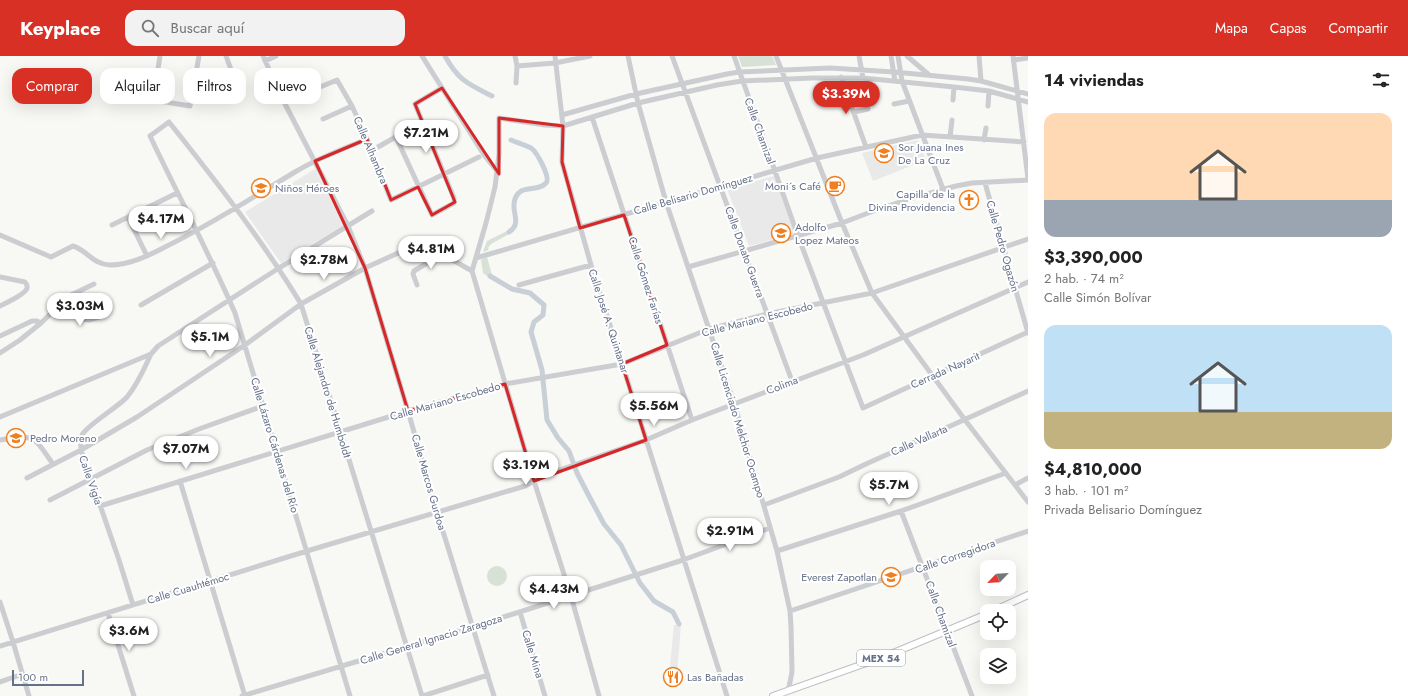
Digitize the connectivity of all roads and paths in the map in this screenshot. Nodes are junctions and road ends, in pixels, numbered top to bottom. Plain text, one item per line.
1 (160, 56) edge
2 (198, 56) edge
3 (226, 56) edge
4 (276, 56) edge
5 (422, 56) edge
6 (515, 56) edge
7 (555, 56) edge
8 (590, 56) edge
9 (628, 56) edge
10 (672, 56) edge
11 (734, 56) edge
12 (776, 56) edge
13 (859, 56) edge
14 (891, 56) edge
15 (898, 56) edge
16 (907, 56) edge
17 (980, 56) edge
18 (264, 58) edge
19 (1014, 58) edge
20 (1028, 58) edge
21 (555, 63) junction
22 (517, 66) junction
23 (196, 68) edge
24 (230, 68) edge
25 (269, 68) edge
26 (861, 69) junction
27 (782, 70) junction
28 (739, 72) junction
29 (894, 72) junction
30 (900, 72) junction
31 (929, 75) junction
32 (841, 77) junction
33 (863, 78) junction
34 (786, 79) junction
35 (895, 80) junction
36 (742, 81) junction
37 (902, 81) junction
38 (981, 81) junction
39 (516, 83) dead end
40 (683, 83) junction
41 (999, 86) junction
42 (321, 87) edge
43 (954, 87) junction
44 (442, 88) junction
45 (686, 91) junction
46 (989, 91) junction
47 (1017, 91) junction
48 (636, 94) junction
49 (998, 94) junction
50 (1028, 94) edge
51 (953, 100) dead end
52 (1019, 100) junction
53 (909, 101) junction
54 (1028, 102) edge
55 (638, 103) junction
56 (190, 104) edge
57 (285, 104) edge
58 (894, 104) dead end
59 (352, 106) junction
60 (988, 106) dead end
61 (868, 109) dead end
62 (854, 112) junction
63 (562, 115) junction
64 (592, 117) junction
65 (323, 119) dead end
66 (952, 120) dead end
67 (422, 122) junction
68 (564, 126) junction
69 (986, 128) dead end
70 (922, 135) junction
71 (150, 136) joint
72 (396, 137) junction
73 (950, 137) junction
74 (367, 139) junction
75 (984, 140) junction
76 (1024, 142) junction
77 (866, 147) junction
78 (371, 151) junction
79 (479, 158) dead end
80 (817, 158) junction
81 (315, 161) junction
82 (497, 171) junction
83 (775, 171) junction
84 (444, 175) junction
85 (1028, 179) edge
86 (985, 183) junction
87 (721, 186) junction
88 (418, 187) junction
89 (943, 189) junction
90 (177, 193) junction
91 (666, 202) junction
92 (236, 208) junction
93 (372, 211) dead end
94 (624, 215) junction
95 (128, 217) junction
96 (842, 223) junction
97 (112, 225) dead end
98 (348, 226) junction
99 (580, 228) junction
100 (197, 232) junction
101 (0, 235) edge
102 (798, 236) junction
103 (1028, 239) edge
104 (1004, 248) junction
105 (744, 250) junction
106 (442, 254) junction
107 (147, 256) junction
108 (476, 258) junction
109 (212, 263) junction
110 (591, 265) junction
111 (688, 267) junction
112 (279, 268) junction
113 (365, 268) junction
114 (472, 271) junction
115 (0, 277) edge
116 (1028, 282) edge
117 (94, 284) dead end
118 (520, 284) dead end
119 (417, 285) dead end
120 (1015, 288) junction
121 (872, 293) junction
122 (230, 301) junction
123 (823, 302) junction
124 (301, 304) junction
125 (141, 305) dead end
126 (0, 306) edge
127 (58, 306) junction
128 (767, 314) junction
129 (105, 315) dead end
130 (41, 323) junction
131 (709, 329) junction
132 (1028, 333) edge
133 (0, 336) edge
134 (904, 337) junction
135 (244, 345) junction
136 (667, 345) junction
137 (0, 353) edge
138 (150, 354) junction
139 (845, 362) junction
140 (622, 364) junction
141 (933, 376) junction
142 (792, 381) junction
143 (505, 384) junction
144 (1028, 391) edge
145 (734, 403) junction
146 (263, 406) junction
147 (862, 408) joint
148 (408, 411) junction
149 (0, 417) edge
150 (692, 420) junction
151 (965, 420) junction
152 (340, 432) junction
153 (0, 440) edge
154 (646, 440) junction
155 (81, 450) junction
156 (278, 451) junction
157 (53, 464) junction
158 (1006, 473) junction
159 (27, 478) dead end
160 (90, 478) junction
161 (1028, 478) edge
162 (180, 481) junction
163 (534, 481) junction
164 (1015, 485) junction
165 (50, 500) dead end
166 (1028, 502) edge
167 (764, 505) junction
168 (100, 506) junction
169 (901, 510) junction
170 (437, 512) junction
171 (770, 528) junction
172 (1028, 531) edge
173 (371, 532) junction
174 (307, 551) junction
175 (776, 551) junction
176 (683, 560) junction
177 (923, 566) junction
178 (210, 582) junction
179 (1028, 595) edge
180 (571, 596) junction
181 (0, 602) edge
182 (1008, 604) edge
183 (133, 605) junction
184 (790, 611) junction
185 (520, 612) junction
186 (108, 613) junction
187 (980, 617) edge
188 (472, 627) junction
189 (947, 631) junction
190 (14, 642) junction
191 (0, 646) edge
192 (406, 647) junction
193 (341, 666) junction
194 (23, 674) junction
195 (488, 675) junction
196 (0, 682) edge
197 (784, 694) edge
198 (29, 696) edge
199 (134, 696) edge
200 (244, 696) edge
201 (350, 696) edge
202 (422, 696) edge
203 (494, 696) edge
204 (546, 696) edge
205 (599, 696) edge
206 (727, 696) edge
207 (773, 696) edge
208 (972, 696) edge

1 - 56 street
2 - 23 street
3 - 24 street
4 - 18 street
5 - 44 street
6 - 22 street
7 - 21 street, Calle José A. Quintanar
8 - 21 street
9 - 48 street, Calle Licenciado Melchor Ocampo
10 - 40 street, Calle Donato Guerra
11 - 28 street, Calle Chamizal
12 - 27 street
13 - 26 street
14 - 29 street
15 - 30 street
16 - 31 street
17 - 38 street
18 - 25 street, Calle Marcos Gurdoa
19 - 20 street
19 - 47 street
21 - 22 street
21 - 63 street, Calle José A. Quintanar
22 - 39 street
26 - 27 street
26 - 29 street
26 - 33 street
27 - 28 street
27 - 34 street
28 - 36 street, Calle Chamizal
28 - 40 street
29 - 30 street
29 - 35 street
30 - 31 street
30 - 37 street
31 - 38 street
32 - 33 street
32 - 34 street
32 - 62 street
33 - 35 street
34 - 36 street
34 - 80 street
35 - 37 street
36 - 45 street
36 - 83 street, Calle Chamizal
37 - 43 street
37 - 53 street
38 - 41 street
40 - 45 street, Calle Donato Guerra
40 - 48 street
41 - 47 street
41 - 49 street
42 - 59 street, Calle Alhambra
43 - 46 street
43 - 51 street
44 - 67 street
44 - 82 street
45 - 55 street
45 - 87 street, Calle Donato Guerra
46 - 49 street
46 - 60 street
47 - 50 street
47 - 52 street
48 - 55 street, Calle Licenciado Melchor Ocampo
48 - 63 street
49 - 52 street
52 - 54 street
52 - 76 street
53 - 58 street
53 - 70 street
55 - 64 street
55 - 91 street, Calle Licenciado Melchor Ocampo
57 - 81 street, Calle Marcos Gurdoa
59 - 65 street
59 - 74 street, Calle Alhambra
61 - 62 street
62 - 77 street
63 - 68 street, Calle José A. Quintanar
64 - 68 street
64 - 94 street, Calle Gómez Farías
66 - 73 street
67 - 72 street
67 - 84 street
68 - 82 street
68 - 99 street, Calle José A. Quintanar
69 - 75 street
70 - 73 street, Calle Belisario Domínguez
70 - 77 street, Calle Belisario Domínguez
70 - 89 street
71 - 90 street, Calle Lázaro Cárdenas del Río
71 - 92 street, Calle Alejandro de Humboldt
72 - 78 street
72 - 88 street
73 - 75 street, Calle Belisario Domínguez
74 - 78 street, Calle Alhambra
74 - 81 street
75 - 76 street, Calle Belisario Domínguez
76 - 85 street
77 - 80 street, Calle Belisario Domínguez
78 - 88 street, Calle Alhambra
79 - 84 street
80 - 83 street, Calle Belisario Domínguez
80 - 96 street
81 - 92 street
81 - 98 street, Calle Marcos Gurdoa
82 - 108 street
83 - 87 street, Calle Belisario Domínguez
83 - 102 street, Calle Chamizal
84 - 88 street
84 - 88 street
85 - 86 street
86 - 89 street
86 - 104 street, Calle Pedro Ogazón
87 - 91 street, Calle Belisario Domínguez
87 - 105 street, Calle Donato Guerra
89 - 96 street
90 - 95 street
90 - 100 street, Calle Lázaro Cárdenas del Río
91 - 94 street, Calle Belisario Domínguez
91 - 111 street, Calle Licenciado Melchor Ocampo
92 - 100 street
92 - 112 street, Calle Alejandro de Humboldt
93 - 98 street
94 - 99 street, Calle Belisario Domínguez
94 - 136 street, Calle Gómez Farías
95 - 97 street
95 - 107 street
96 - 102 street
96 - 121 street
98 - 112 street
98 - 113 street, Calle Marcos Gurdoa
99 - 108 street, Calle Belisario Domínguez
99 - 110 street, Calle José A. Quintanar
100 - 107 street
100 - 109 street, Calle Lázaro Cárdenas del Río
101 - 107 street
102 - 105 street
102 - 123 street, Calle Chamizal
103 - 104 street, Calle Mariano Escobedo
104 - 120 street, Calle Pedro Ogazón
104 - 121 street, Calle Mariano Escobedo
105 - 111 street
105 - 128 street, Calle Donato Guerra
106 - 113 street
106 - 114 street
106 - 119 street
108 - 114 street
109 - 122 street, Calle Lázaro Cárdenas del Río
109 - 125 street
110 - 118 street
110 - 140 street, Calle José A. Quintanar
111 - 131 street, Calle Licenciado Melchor Ocampo
112 - 122 street
112 - 124 street, Calle Alejandro de Humboldt
113 - 124 street
113 - 148 street, Calle Marcos Gurdoa
114 - 143 street
115 - 126 street
116 - 120 street, Colima
117 - 127 street
120 - 132 street, Calle Pedro Ogazón
120 - 134 street, Colima
121 - 123 street, Calle Mariano Escobedo
121 - 134 street
122 - 135 street, Calle Lázaro Cárdenas del Río
122 - 138 street
123 - 128 street, Calle Mariano Escobedo
123 - 139 street, Calle Chamizal
124 - 135 street
124 - 152 street, Calle Alejandro de Humboldt
127 - 129 street
127 - 130 street
128 - 131 street, Calle Mariano Escobedo
128 - 142 street, Calle Donato Guerra
130 - 133 street
130 - 137 street
131 - 136 street, Calle Mariano Escobedo
131 - 145 street, Calle Licenciado Melchor Ocampo
132 - 141 street, Cerrada Nayarit
134 - 139 street, Colima
134 - 141 street
135 - 146 street, Calle Lázaro Cárdenas del Río
135 - 155 street
136 - 140 street, Calle Mariano Escobedo
136 - 150 street, Calle Gómez Farías
138 - 149 street
138 - 155 street, Calle Vigía
139 - 142 street, Colima
139 - 147 street, Calle Chamizal
140 - 143 street, Calle Mariano Escobedo
140 - 154 street, Calle José A. Quintanar
141 - 147 street, Cerrada Nayarit
141 - 151 street
142 - 145 street, Colima
143 - 148 street, Calle Mariano Escobedo
143 - 163 street
144 - 151 street, Calle Vallarta
145 - 150 street, Colima
145 - 167 street, Calle Licenciado Melchor Ocampo
146 - 156 street, Calle Lázaro Cárdenas del Río
146 - 160 street
148 - 152 street, Calle Mariano Escobedo
148 - 170 street, Calle Marcos Gurdoa
150 - 154 street, Colima
151 - 158 street
151 - 167 street, Calle Vallarta
152 - 156 street, Calle Mariano Escobedo
152 - 173 street, Calle Alejandro de Humboldt
153 - 157 street
154 - 163 street, Colima
154 - 176 street, Calle José A. Quintanar
155 - 157 street
155 - 160 street, Calle Vigía
156 - 162 street, Calle Mariano Escobedo
156 - 174 street, Calle Lázaro Cárdenas del Río
157 - 159 street
158 - 164 street
158 - 169 street
160 - 165 street
160 - 168 street, Calle Vigía
161 - 164 street
162 - 168 street, Calle Mariano Escobedo
162 - 178 street
163 - 170 street, Colima
163 - 180 street
164 - 166 street
167 - 171 street, Calle Licenciado Melchor Ocampo
168 - 183 street, Calle Vigía
169 - 175 street
169 - 177 street, Calle Chamizal
170 - 173 street, Calle Cuauhtémoc
170 - 188 street, Calle Marcos Gurdoa
171 - 175 street, Calle Licenciado Melchor Ocampo
171 - 176 street, Calle General Ignacio Zaragoza
172 - 177 street, Calle Corregidora
173 - 174 street, Calle Cuauhtémoc
173 - 192 street, Calle Alejandro de Humboldt
174 - 178 street, Calle Cuauhtémoc
174 - 193 street, Calle Lázaro Cárdenas del Río
175 - 184 street, Calle Licenciado Melchor Ocampo
176 - 180 street, Calle General Ignacio Zaragoza
176 - 206 street, Calle José A. Quintanar
177 - 184 street, Calle Corregidora
177 - 189 street, Calle Chamizal
178 - 183 street, Calle Cuauhtémoc
178 - 200 street
179 - 182 main road
180 - 185 street, Calle General Ignacio Zaragoza
180 - 205 street
181 - 190 street
183 - 186 street, Calle Cuauhtémoc
184 - 197 street, Calle Licenciado Melchor Ocampo
185 - 188 street, Calle General Ignacio Zaragoza
185 - 204 street, Calle Mina
186 - 190 street, Calle Cuauhtémoc
186 - 199 street
187 - 189 main road, MEX 54
188 - 192 street, Calle General Ignacio Zaragoza
188 - 195 street, Calle Marcos Gurdoa
189 - 197 main road, MEX 54
189 - 208 street, Calle Chamizal
190 - 191 street, Calle Cuauhtémoc
190 - 194 street
192 - 193 street, Calle General Ignacio Zaragoza
192 - 202 street, Calle Alejandro de Humboldt
193 - 200 street, Calle General Ignacio Zaragoza
193 - 201 street, Calle Lázaro Cárdenas del Río
194 - 196 street
194 - 198 street
195 - 202 street
195 - 203 street, Calle Marcos Gurdoa
197 - 207 main road, MEX 54

